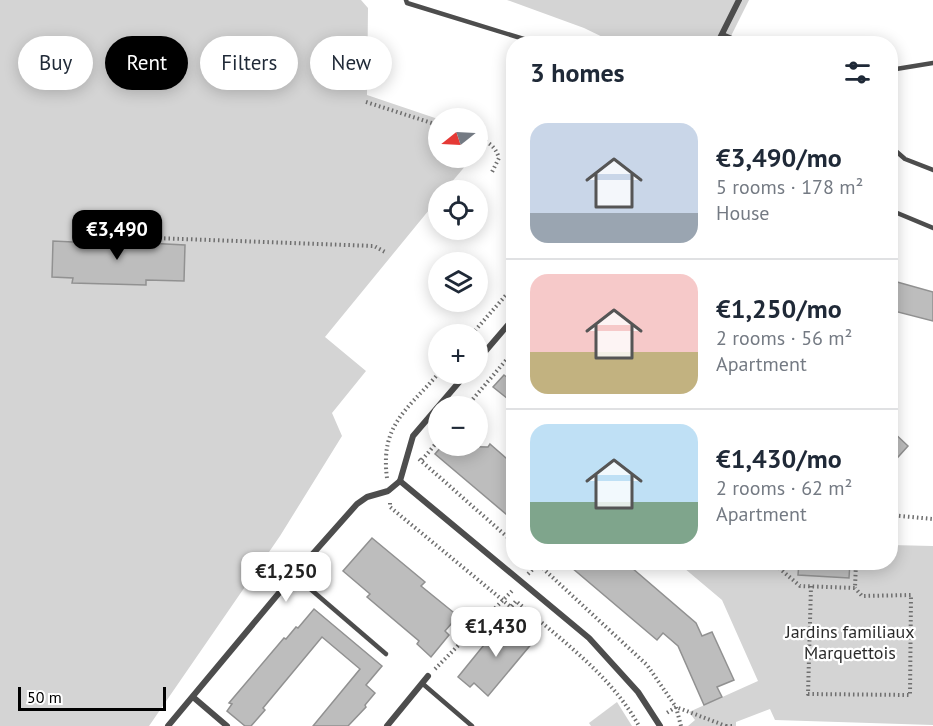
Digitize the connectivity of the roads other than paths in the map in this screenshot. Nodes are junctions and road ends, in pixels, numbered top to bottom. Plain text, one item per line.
1 (406, 0) edge
2 (739, 0) edge
3 (722, 34) joint
4 (514, 36) edge
5 (727, 36) edge
6 (933, 63) edge
7 (898, 69) edge
8 (898, 153) edge
9 (933, 170) edge
10 (898, 213) edge
11 (933, 228) edge
12 (506, 327) edge
13 (488, 348) edge
14 (457, 384) edge
15 (400, 481) junction
16 (506, 569) edge
17 (507, 570) edge
18 (294, 576) junction
19 (386, 654) dead end
20 (428, 676) road end
21 (423, 684) junction
22 (192, 697) junction
23 (168, 726) edge
24 (227, 726) edge
25 (387, 726) edge
26 (472, 726) edge
27 (660, 726) edge

1 - 4 lane
2 - 3 street
3 - 5 lane
6 - 7 lane
8 - 9 lane
10 - 11 lane
12 - 13 street
14 - 15 street
15 - 16 street
15 - 18 street
17 - 27 street
18 - 19 lane
18 - 22 street
20 - 21 street
21 - 25 street
21 - 26 lane
22 - 23 street
22 - 24 street

